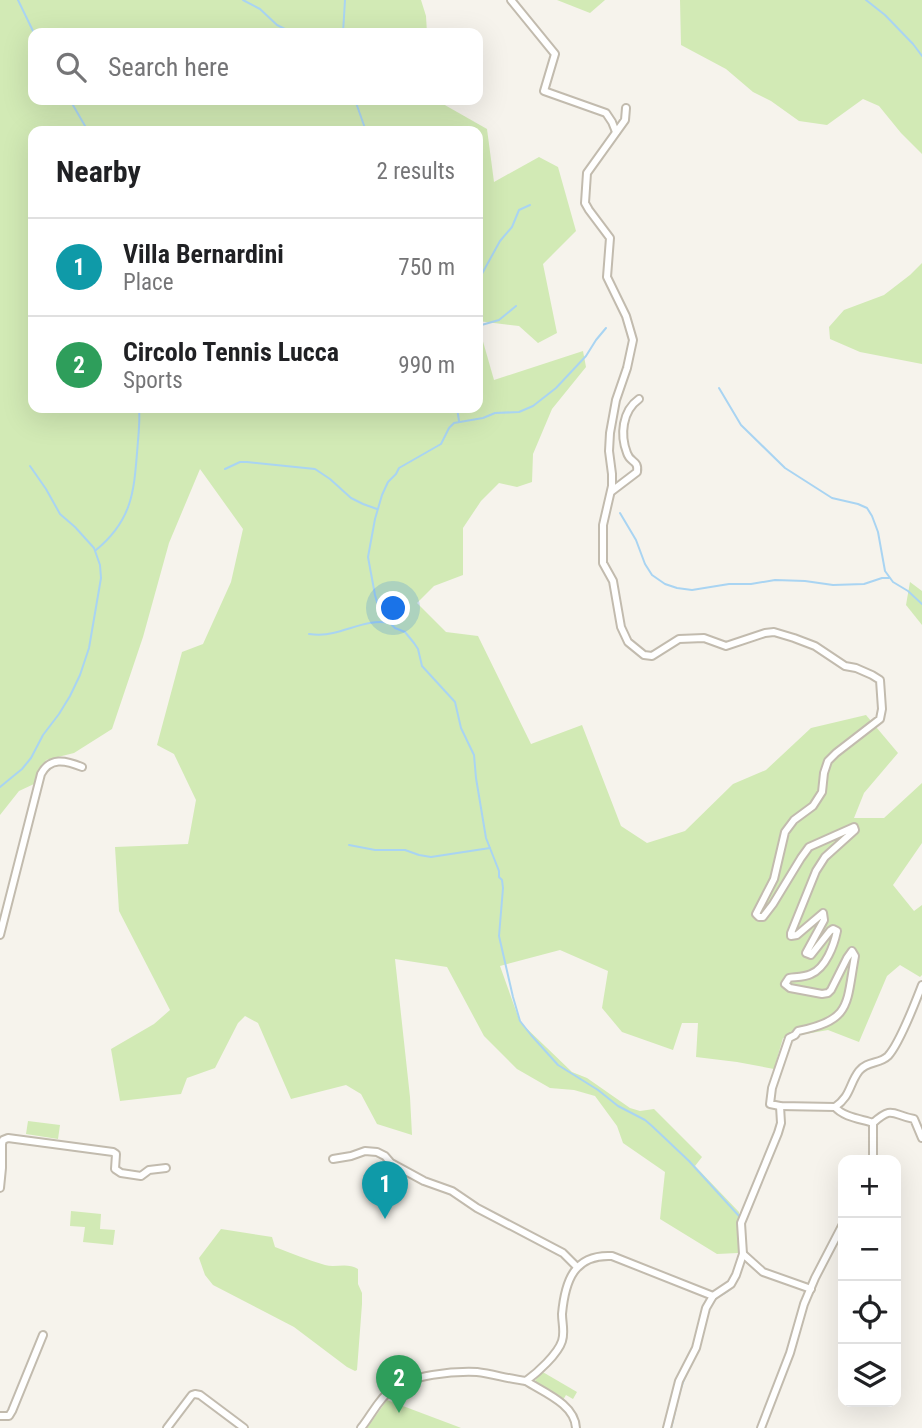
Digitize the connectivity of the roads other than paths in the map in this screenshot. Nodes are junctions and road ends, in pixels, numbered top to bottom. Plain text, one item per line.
1 (511, 0) edge
2 (626, 108) dead end
3 (616, 132) junction
4 (639, 399) dead end
5 (612, 491) junction
6 (82, 768) dead end
7 (0, 935) edge
8 (922, 985) edge
9 (780, 1106) junction
10 (835, 1107) junction
11 (873, 1123) junction
12 (922, 1138) edge
13 (873, 1155) edge
14 (333, 1159) dead end
15 (166, 1168) dead end
16 (0, 1188) edge
17 (838, 1234) edge
18 (743, 1254) junction
19 (577, 1267) junction
20 (811, 1289) junction
21 (713, 1296) junction
22 (43, 1335) dead end
23 (526, 1381) junction
24 (0, 1416) edge
25 (167, 1428) edge
26 (244, 1428) edge
27 (361, 1428) edge
28 (576, 1428) edge
29 (667, 1428) edge
30 (761, 1428) edge

1 - 3 street
2 - 3 street
3 - 5 street
4 - 5 street
5 - 9 street
6 - 7 street
8 - 10 street
9 - 10 street
9 - 18 street
10 - 11 street
11 - 12 street
11 - 13 street
14 - 19 street
15 - 16 street
17 - 20 street
18 - 20 street
18 - 21 street
19 - 21 street
19 - 23 street
20 - 30 street
21 - 29 street
22 - 24 street
23 - 27 street
23 - 28 street
25 - 26 street

